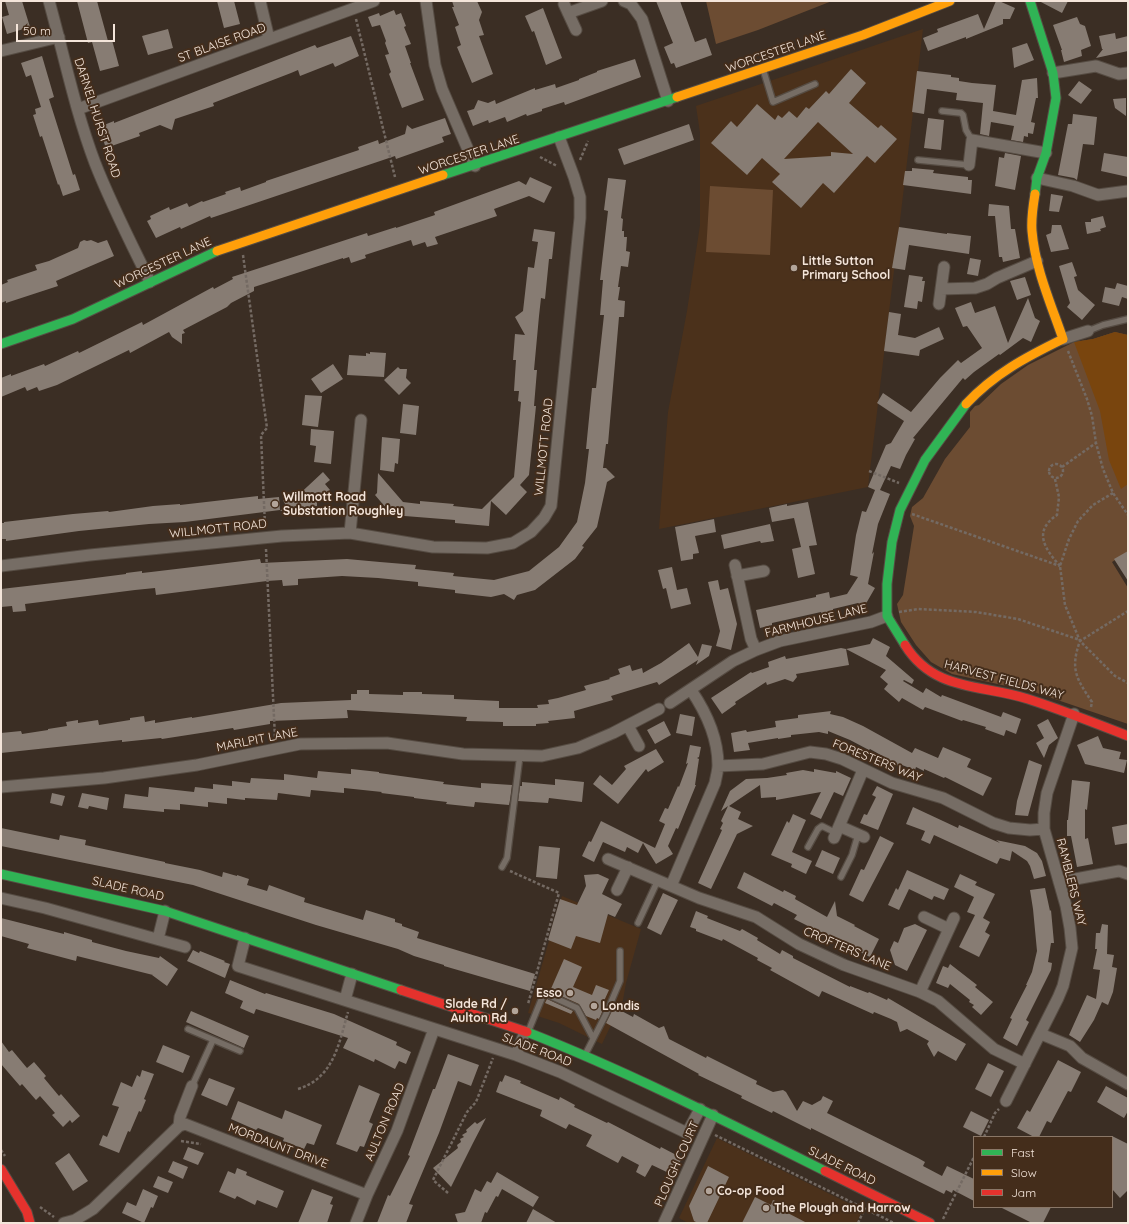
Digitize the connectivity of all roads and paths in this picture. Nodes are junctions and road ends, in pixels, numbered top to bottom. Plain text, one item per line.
1 (49, 1) edge
2 (260, 1) edge
3 (374, 1) edge
4 (426, 1) edge
5 (602, 1) edge
6 (624, 1) edge
7 (950, 1) edge
8 (1030, 1) edge
9 (354, 8) junction
10 (576, 30) dead end
11 (59, 37) junction
12 (269, 39) junction
13 (1, 51) edge
14 (763, 69) junction
15 (1053, 73) junction
16 (1128, 73) edge
17 (815, 84) dead end
18 (668, 101) junction
19 (78, 109) junction
20 (942, 111) dead end
21 (559, 137) junction
22 (972, 140) junction
23 (1046, 153) junction
24 (918, 160) dead end
25 (969, 165) joint
26 (475, 166) junction
27 (1037, 178) junction
28 (398, 191) junction
29 (1128, 191) edge
30 (241, 243) junction
31 (1037, 261) junction
32 (944, 267) dead end
33 (150, 282) junction
34 (941, 289) junction
35 (939, 304) dead end
36 (1128, 319) edge
37 (1088, 331) joint
38 (1063, 339) junction
39 (1, 344) edge
40 (361, 420) dead end
41 (1096, 443) junction
42 (1062, 467) junction
43 (870, 471) dead end
44 (1055, 479) junction
45 (911, 488) junction
46 (1113, 493) junction
47 (900, 510) junction
48 (1128, 515) edge
49 (350, 534) junction
50 (265, 537) junction
51 (1, 566) edge
52 (1060, 566) junction
53 (764, 571) dead end
54 (1128, 611) edge
55 (887, 616) junction
56 (1080, 641) junction
57 (756, 650) junction
58 (1128, 683) edge
59 (690, 690) junction
60 (670, 703) dead end
61 (659, 709) dead end
62 (1074, 714) junction
63 (1088, 719) junction
64 (628, 726) junction
65 (1128, 736) edge
66 (639, 746) dead end
67 (275, 749) junction
68 (520, 755) junction
69 (718, 766) junction
70 (863, 770) junction
71 (1, 787) edge
72 (1044, 829) junction
73 (836, 832) junction
74 (861, 836) joint
75 (808, 847) dead end
76 (608, 859) dead end
77 (502, 867) joint
78 (628, 868) junction
79 (1, 874) edge
80 (1128, 874) edge
81 (841, 877) dead end
82 (653, 878) junction
83 (1059, 882) junction
84 (671, 886) junction
85 (617, 890) dead end
86 (1, 898) edge
87 (165, 910) junction
88 (924, 917) dead end
89 (954, 918) dead end
90 (638, 924) dead end
91 (949, 929) junction
92 (246, 938) junction
93 (158, 939) junction
94 (185, 947) dead end
95 (620, 951) dead end
96 (352, 974) junction
97 (920, 992) junction
98 (348, 1001) junction
99 (527, 1007) dead end
100 (434, 1028) junction
101 (188, 1029) dead end
102 (527, 1032) junction
103 (1041, 1034) junction
104 (593, 1038) junction
105 (213, 1040) junction
106 (496, 1048) junction
107 (240, 1051) dead end
108 (516, 1055) junction
109 (585, 1055) junction
110 (1025, 1064) junction
111 (1128, 1084) edge
112 (192, 1086) joint
113 (298, 1089) dead end
114 (1006, 1101) joint
115 (700, 1109) junction
116 (713, 1115) junction
117 (180, 1126) junction
118 (706, 1130) junction
119 (984, 1136) edge
120 (178, 1140) dead end
121 (202, 1144) dead end
122 (973, 1159) edge
123 (1, 1168) edge
124 (448, 1193) dead end
125 (367, 1195) junction
126 (872, 1195) junction
127 (865, 1208) junction
128 (30, 1223) edge
129 (64, 1223) edge
130 (356, 1223) edge
131 (664, 1223) edge
132 (858, 1223) edge
133 (894, 1223) edge
134 (930, 1223) edge
135 (941, 1223) edge

1 - 11 street, DARNEL HURST ROAD
2 - 12 street
3 - 9 street, ST BLAISE ROAD
4 - 26 street
5 - 10 street
6 - 18 street
7 - 14 street, WORCESTER LANE
8 - 15 street
9 - 12 street, ST BLAISE ROAD
9 - 28 path
11 - 13 street
11 - 19 street, DARNEL HURST ROAD
12 - 19 street, ST BLAISE ROAD
14 - 17 lane
14 - 18 street, WORCESTER LANE
15 - 16 street
15 - 23 street
18 - 21 street, WORCESTER LANE
19 - 33 street, DARNEL HURST ROAD
20 - 22 lane
21 - 26 street, WORCESTER LANE
21 - 49 street, WILLMOTT ROAD
22 - 23 street
22 - 25 street
23 - 27 street
24 - 25 lane
26 - 28 street, WORCESTER LANE
27 - 29 street
27 - 31 street
28 - 30 street, WORCESTER LANE
30 - 33 street, WORCESTER LANE
30 - 50 path
31 - 34 street
31 - 38 street
32 - 34 street
33 - 39 street, WORCESTER LANE
34 - 35 street
36 - 37 lane
37 - 38 street
38 - 41 path
38 - 45 street
40 - 49 street
41 - 42 path
41 - 46 path
42 - 44 path
42 - 44 path
43 - 45 path
44 - 52 path
45 - 47 street
46 - 48 path
46 - 52 path
47 - 52 path
47 - 55 street
49 - 50 street, WILLMOTT ROAD
50 - 51 street, WILLMOTT ROAD
50 - 67 path
52 - 56 path
53 - 57 street
54 - 56 path
55 - 56 path
55 - 57 street, FARMHOUSE LANE
55 - 62 street, HARVEST FIELDS WAY
56 - 58 path
56 - 63 path
57 - 59 street, FARMHOUSE LANE
59 - 60 street, FARMHOUSE LANE
59 - 69 street
61 - 64 street, MARLPIT LANE
62 - 63 street, HARVEST FIELDS WAY
62 - 72 street, RAMBLERS WAY
63 - 65 street, HARVEST FIELDS WAY
64 - 66 street
64 - 68 street, MARLPIT LANE
67 - 68 street, MARLPIT LANE
67 - 71 street, MARLPIT LANE
68 - 77 lane
69 - 70 street, FORESTERS WAY
69 - 84 street
70 - 72 street, FORESTERS WAY
70 - 73 street
72 - 83 street, RAMBLERS WAY
73 - 74 street
73 - 75 lane
74 - 81 lane
76 - 78 street, CROFTERS LANE
77 - 99 path
78 - 82 street, CROFTERS LANE
78 - 85 street
79 - 87 street, SLADE ROAD
80 - 83 street
82 - 84 street, CROFTERS LANE
82 - 90 lane
83 - 103 street, RAMBLERS WAY
84 - 97 street, CROFTERS LANE
86 - 93 street
87 - 92 street, SLADE ROAD
87 - 93 street
88 - 91 street
89 - 91 street
91 - 97 street
92 - 96 street, SLADE ROAD
92 - 98 street, SLADE ROAD
93 - 94 street
95 - 104 lane
96 - 98 street
96 - 102 street, SLADE ROAD
97 - 110 street, CROFTERS LANE
98 - 100 street, SLADE ROAD
98 - 113 path
100 - 106 street, SLADE ROAD
100 - 125 street, AULTON ROAD
101 - 105 lane
102 - 104 lane
102 - 108 street
102 - 109 street, SLADE ROAD
103 - 110 street, RAMBLERS WAY
103 - 111 street
104 - 109 lane
105 - 107 lane
105 - 112 lane
106 - 108 street, SLADE ROAD
106 - 124 path
108 - 115 street, SLADE ROAD
109 - 115 street, SLADE ROAD
110 - 114 street, RAMBLERS WAY
112 - 117 street
114 - 119 path
115 - 116 street, SLADE ROAD
116 - 118 street, PLOUGH COURT
116 - 126 street, SLADE ROAD
117 - 125 street, MORDAUNT DRIVE
117 - 129 street
118 - 127 path
118 - 131 street, PLOUGH COURT
120 - 121 path
122 - 135 path
123 - 128 street
125 - 130 street, AULTON ROAD
126 - 127 path
126 - 134 street, SLADE ROAD
127 - 132 path
127 - 133 path

